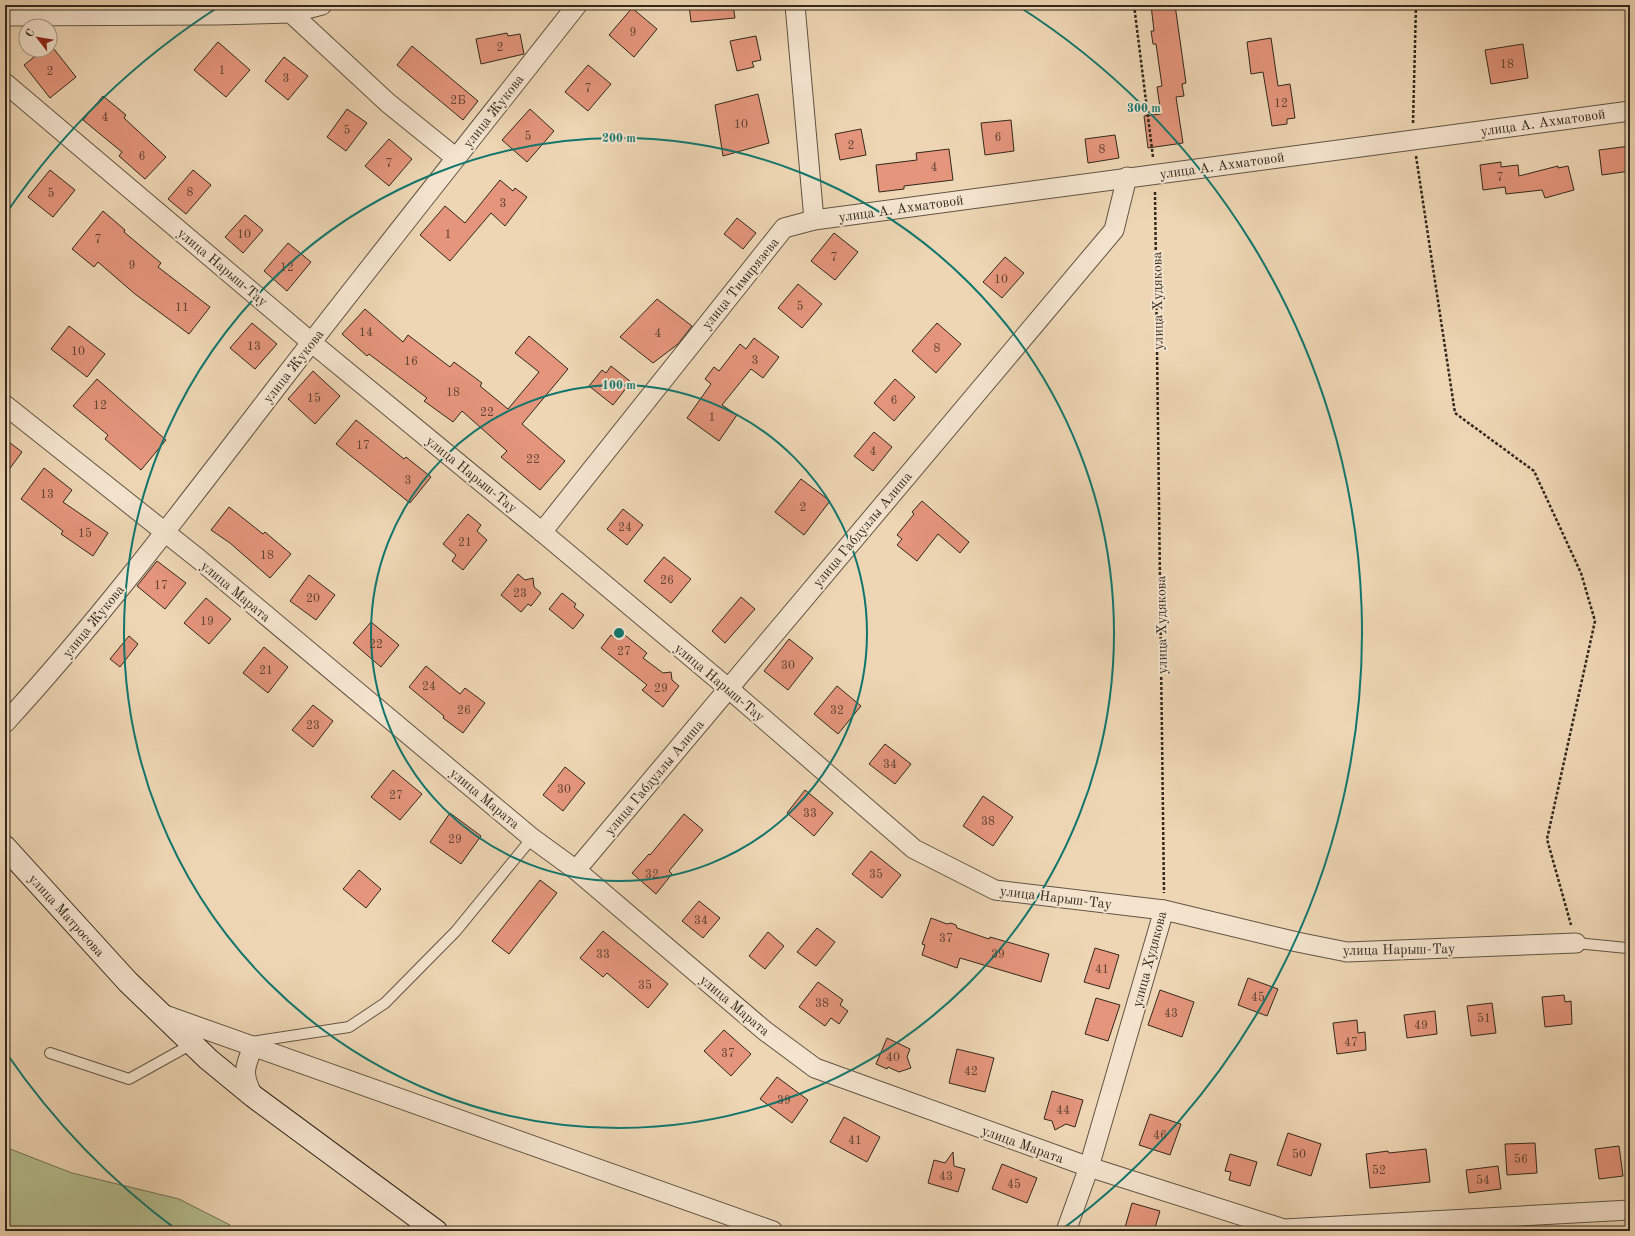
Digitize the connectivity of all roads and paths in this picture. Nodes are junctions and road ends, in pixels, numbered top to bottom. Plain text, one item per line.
1 (322, 5) edge
2 (577, 5) edge
3 (795, 5) edge
4 (1134, 5) edge
5 (1416, 5) edge
6 (291, 13) junction
7 (5, 16) edge
8 (5, 82) edge
9 (1630, 111) edge
10 (1413, 139) junction
11 (456, 158) junction
12 (1155, 174) junction
13 (1126, 177) junction
14 (814, 220) junction
15 (311, 342) junction
16 (5, 405) edge
17 (164, 532) junction
18 (542, 532) junction
19 (728, 688) junction
20 (5, 723) edge
21 (532, 838) junction
22 (5, 847) edge
23 (576, 870) junction
24 (1164, 910) junction
25 (1576, 943) junction
26 (1630, 947) edge
27 (161, 1014) junction
28 (192, 1044) junction
29 (248, 1045) junction
30 (50, 1053) dead end
31 (253, 1096) junction
32 (1089, 1168) junction
33 (1630, 1210) edge
34 (436, 1231) edge
35 (773, 1231) edge
36 (1066, 1231) edge

1 - 6 street
2 - 11 street, улица Жукова
3 - 14 street
4 - 12 path, улица Худякова
5 - 10 path
6 - 7 street
6 - 11 street
8 - 15 street, улица Нарыш-Тау
9 - 10 street, улица А. Ахматовой
10 - 12 street, улица А. Ахматовой
10 - 25 path
11 - 15 street, улица Жукова
12 - 13 street, улица А. Ахматовой
12 - 24 path, улица Худякова
13 - 14 street, улица А. Ахматовой
13 - 19 street, улица Габдуллы Алиша
14 - 18 street, улица Тимирязева
15 - 17 street, улица Жукова
15 - 18 street, улица Нарыш-Тау
16 - 17 street, улица Марата
17 - 20 street, улица Жукова
17 - 21 street, улица Марата
18 - 19 street, улица Нарыш-Тау
19 - 23 street, улица Габдуллы Алиша
19 - 24 street, улица Нарыш-Тау
21 - 23 street, улица Марата
21 - 29 lane
22 - 27 main road, улица Матросова
23 - 32 street, улица Марата
24 - 25 street, улица Нарыш-Тау
24 - 32 street, улица Худякова
25 - 26 lane
27 - 28 main road, улица Матросова
27 - 29 street
28 - 30 lane
28 - 31 main road, улица Матросова
29 - 31 street
29 - 35 street
31 - 34 main road, улица Матросова
32 - 33 street, улица Марата
32 - 36 street, улица Худякова

